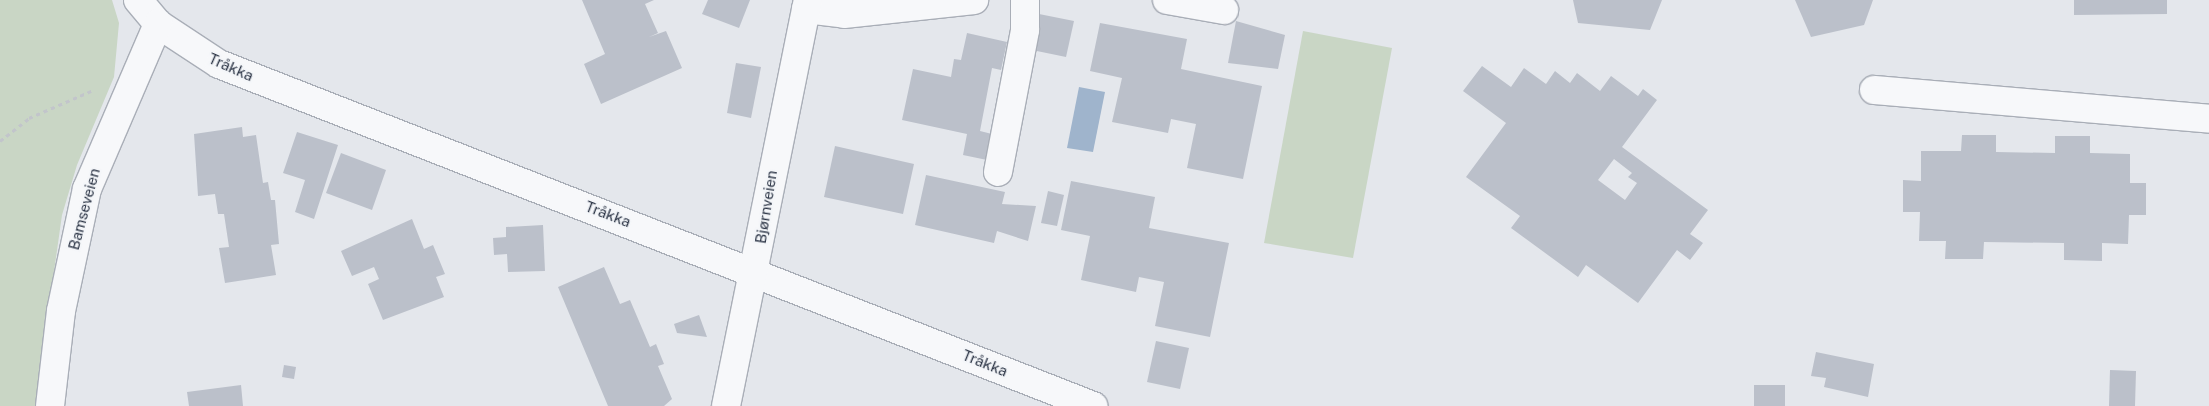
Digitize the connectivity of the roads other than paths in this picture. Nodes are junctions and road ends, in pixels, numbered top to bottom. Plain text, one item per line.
1 (138, 0) edge
2 (974, 0) edge
3 (1025, 0) edge
4 (1167, 0) edge
5 (807, 4) edge
6 (1224, 10) dead end
7 (158, 24) junction
8 (1874, 90) dead end
9 (2209, 119) edge
10 (998, 172) dead end
11 (756, 272) junction
12 (50, 406) edge
13 (726, 406) edge
14 (1092, 406) edge

1 - 7 street, Tråkka
2 - 5 street, Bjørnveien
3 - 10 street
4 - 6 street
5 - 11 street, Bjørnveien
7 - 11 street, Tråkka
7 - 12 street, Bamseveien
8 - 9 street
11 - 13 street, Bjørnveien
11 - 14 street, Tråkka

